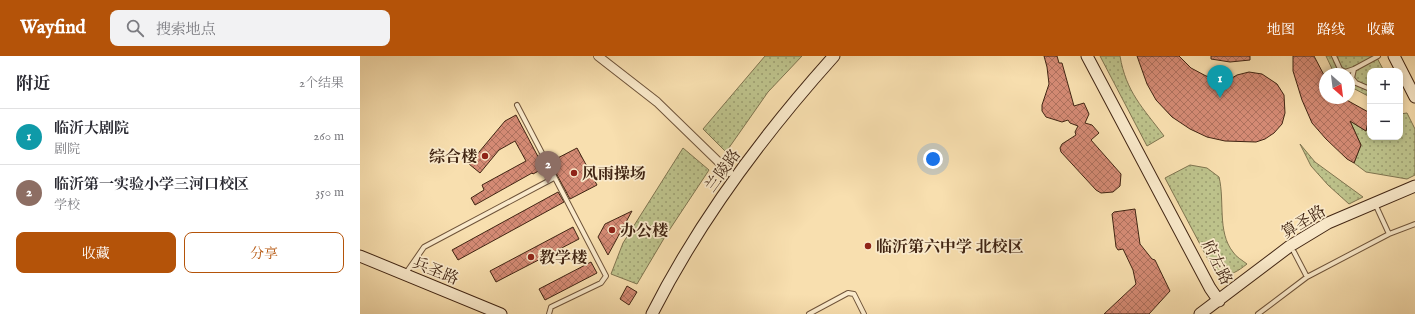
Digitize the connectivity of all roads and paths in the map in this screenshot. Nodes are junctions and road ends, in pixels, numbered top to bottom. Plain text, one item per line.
1 (598, 56) edge
2 (824, 56) edge
3 (834, 56) edge
4 (1087, 56) edge
5 (1092, 56) edge
6 (1334, 56) edge
7 (1378, 56) edge
8 (1389, 56) edge
9 (1394, 56) edge
10 (1340, 68) edge
11 (1355, 68) edge
12 (1395, 68) edge
13 (1355, 82) edge
14 (1403, 82) edge
15 (1367, 88) edge
16 (1415, 96) edge
17 (517, 105) dead end
18 (1415, 105) edge
19 (729, 172) junction
20 (554, 178) junction
21 (1415, 186) edge
22 (1415, 193) edge
23 (1377, 208) junction
24 (1415, 224) edge
25 (1389, 234) junction
26 (1294, 252) junction
27 (360, 256) edge
28 (360, 263) edge
29 (405, 274) junction
30 (1307, 276) junction
31 (1218, 301) junction
32 (484, 314) edge
33 (501, 314) edge
34 (548, 314) edge
35 (644, 314) edge
36 (652, 314) edge
37 (809, 314) edge
38 (864, 314) edge
39 (1200, 314) edge
40 (1208, 314) edge
41 (1258, 314) edge

1 - 19 street
2 - 19 main road, 兰陵路
3 - 36 main road, 兰陵路
4 - 31 main road, 府左路
5 - 31 main road, 府左路
6 - 10 lane
7 - 11 lane
8 - 12 main road
9 - 16 main road
13 - 15 lane
14 - 18 main road
17 - 20 lane
19 - 35 main road, 兰陵路
20 - 29 lane
20 - 34 lane
21 - 31 main road, 算圣路
22 - 23 main road, 算圣路
23 - 25 lane
23 - 26 main road, 算圣路
24 - 25 lane
25 - 30 lane
26 - 30 lane
26 - 31 main road, 算圣路
27 - 29 main road, 兵圣路
28 - 32 main road, 兵圣路
29 - 33 main road, 兵圣路
30 - 41 lane
31 - 39 main road, 算圣路
31 - 40 main road, 算圣路
37 - 38 lane

